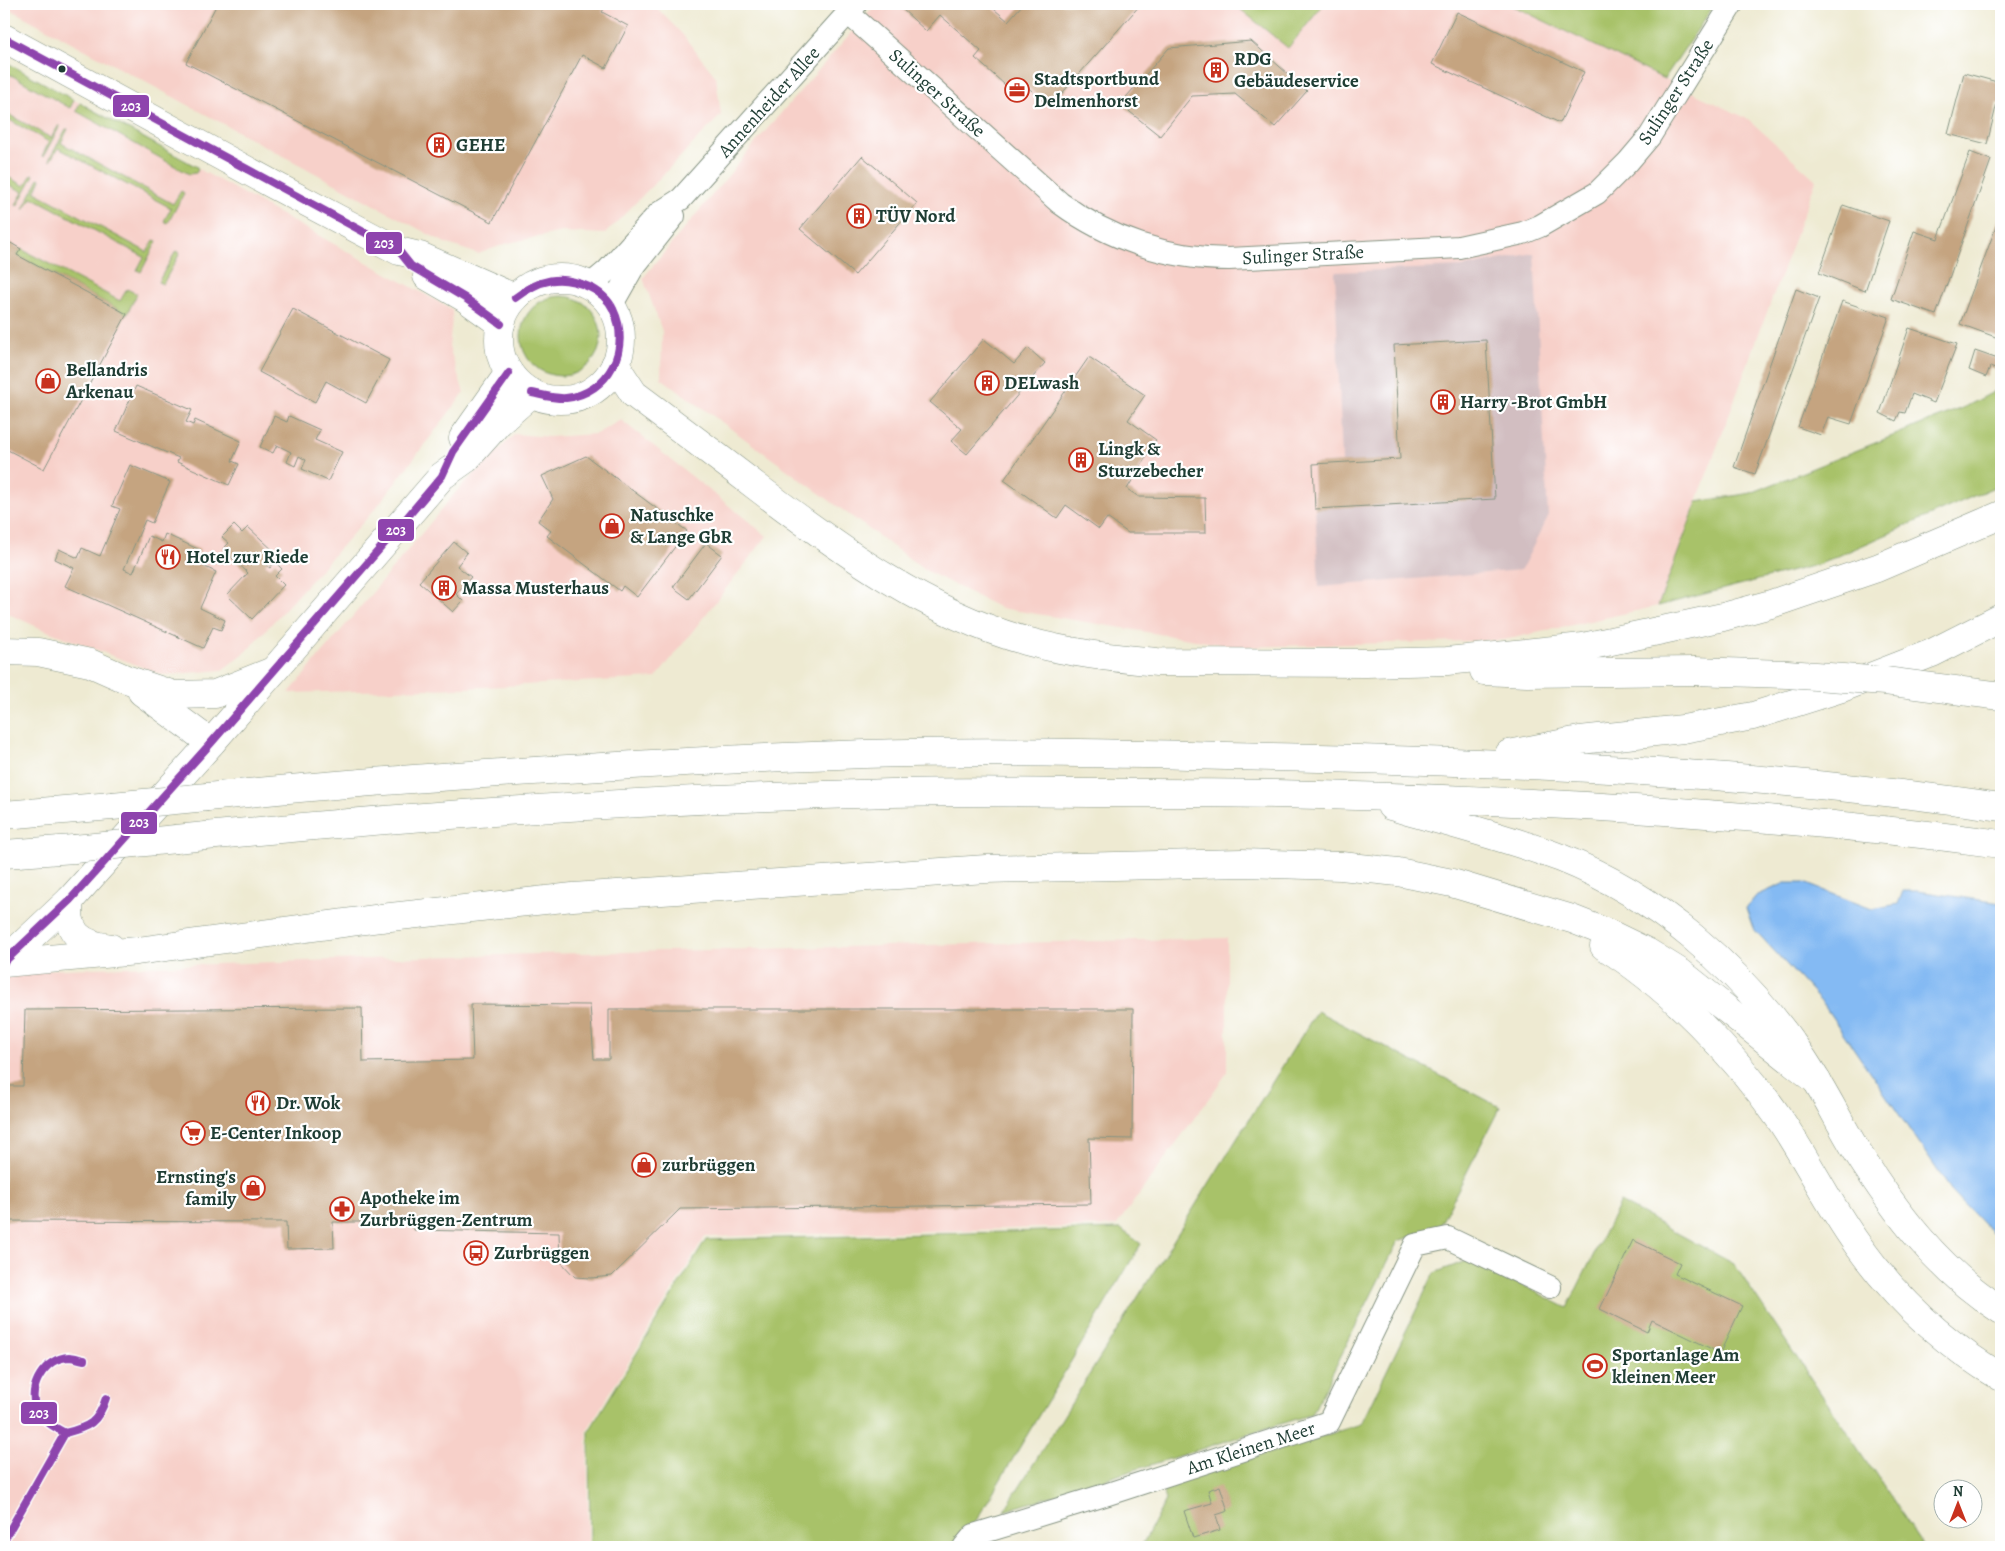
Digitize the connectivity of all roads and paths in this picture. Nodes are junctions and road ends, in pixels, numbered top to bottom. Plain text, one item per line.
1 (1732, 4) edge
2 (852, 9) edge
3 (4, 38) edge
4 (681, 199) junction
5 (398, 251) junction
6 (589, 286) junction
7 (515, 298) junction
8 (611, 306) junction
9 (501, 324) junction
10 (616, 364) junction
11 (509, 373) junction
12 (532, 393) junction
13 (442, 476) junction
14 (2001, 515) edge
15 (2001, 618) edge
16 (4, 651) edge
17 (1366, 663) junction
18 (273, 672) junction
19 (126, 679) junction
20 (2001, 696) edge
21 (211, 743) junction
22 (1471, 761) junction
23 (1354, 795) junction
24 (2001, 806) edge
25 (4, 815) edge
26 (2001, 844) edge
27 (4, 854) edge
28 (70, 900) junction
29 (1528, 905) junction
30 (137, 950) junction
31 (4, 963) edge
32 (1817, 1080) junction
33 (1550, 1287) dead end
34 (2001, 1310) edge
35 (2001, 1377) edge
36 (964, 1547) edge

1 - 2 street, Sulinger Straße
2 - 4 street, Annenheider Allee
3 - 5 main road
4 - 6 street, Annenheider Allee
4 - 8 street, Annenheider Allee
5 - 7 main road
5 - 9 main road
6 - 7 main road
6 - 8 main road
7 - 9 main road
8 - 10 main road
9 - 11 main road
10 - 12 main road
10 - 17 main road
11 - 12 main road
11 - 13 main road
12 - 13 main road
13 - 18 main road
14 - 17 main road
15 - 22 main road
16 - 19 main road
17 - 20 main road, bridge
18 - 19 main road
18 - 21 main road
19 - 21 main road
21 - 28 main road
22 - 24 main road
22 - 25 main road, bridge
23 - 26 main road
23 - 27 main road, bridge
23 - 32 main road
28 - 30 main road
28 - 31 main road
29 - 30 main road
29 - 32 main road
29 - 35 main road
30 - 31 main road
32 - 34 main road
33 - 36 street, Am Kleinen Meer

